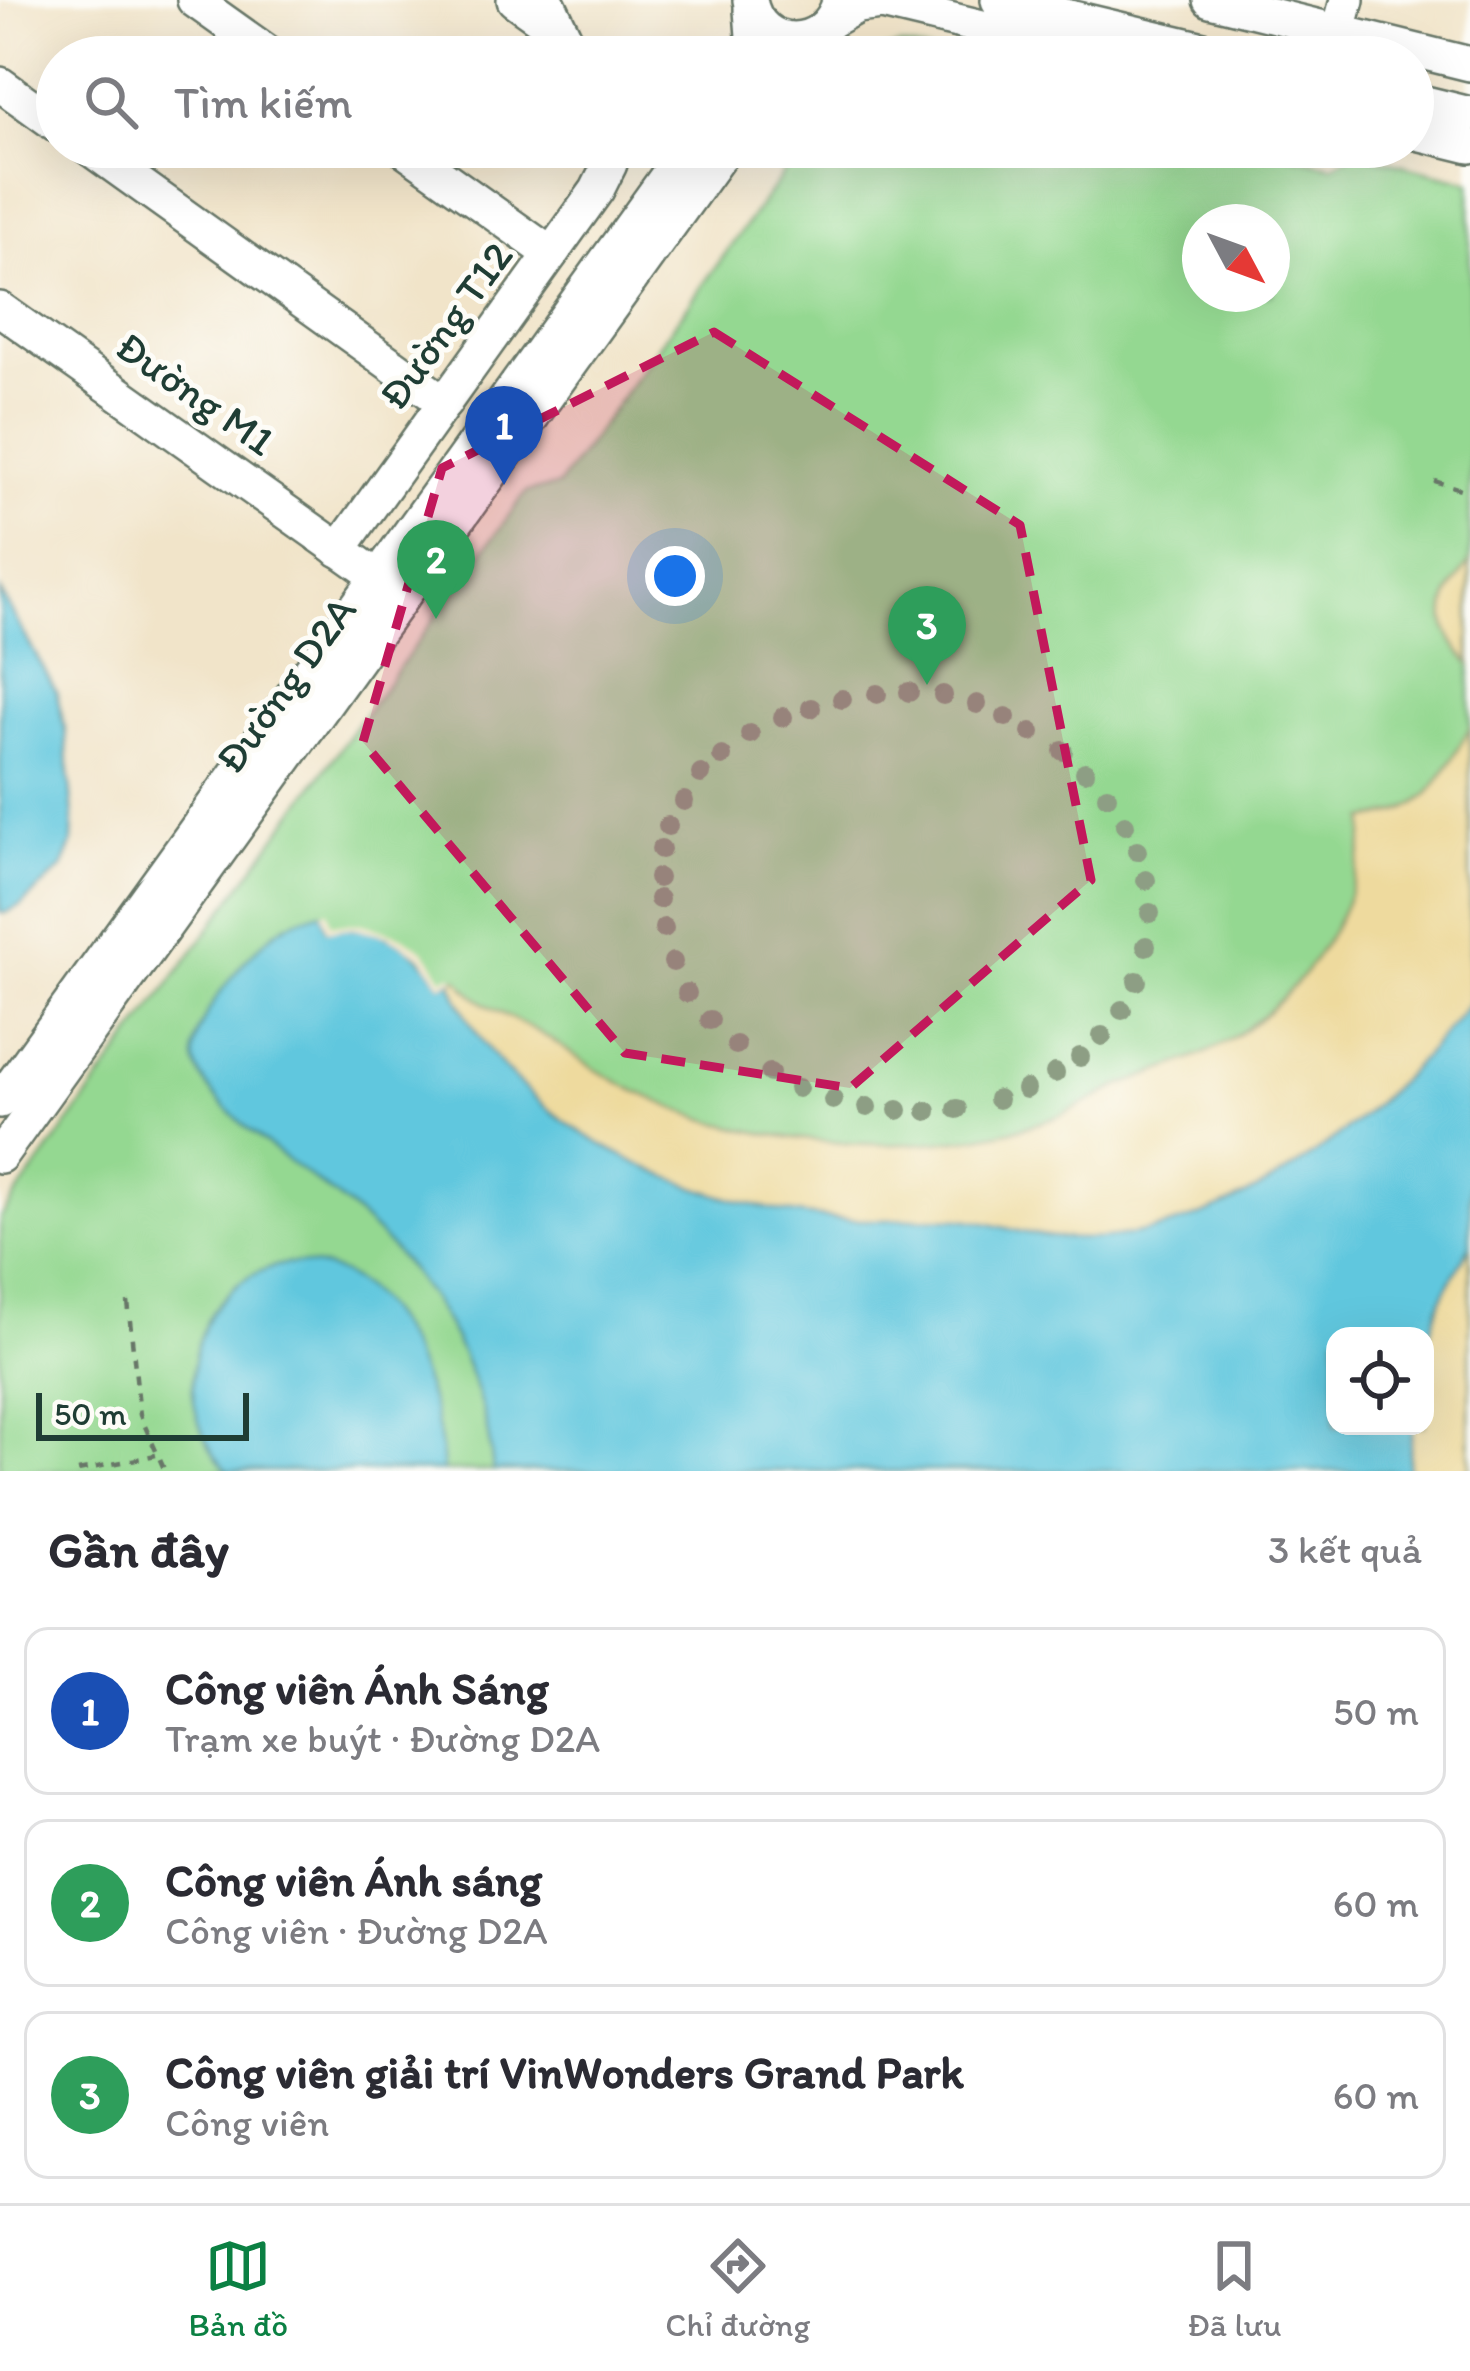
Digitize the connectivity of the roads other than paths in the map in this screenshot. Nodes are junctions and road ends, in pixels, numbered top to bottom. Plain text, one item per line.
1 (194, 0) edge
2 (514, 0) edge
3 (547, 0) edge
4 (998, 0) edge
5 (1210, 0) edge
6 (751, 5) edge
7 (836, 10) edge
8 (1340, 30) edge
9 (245, 36) edge
10 (557, 36) edge
11 (564, 36) edge
12 (753, 36) edge
13 (778, 36) edge
14 (814, 36) edge
15 (1020, 36) edge
16 (1149, 36) edge
17 (1434, 55) edge
18 (1470, 64) edge
19 (0, 84) edge
20 (1434, 105) edge
21 (36, 109) edge
22 (1470, 114) edge
23 (1434, 137) edge
24 (1470, 146) edge
25 (117, 168) edge
26 (430, 168) edge
27 (606, 168) edge
28 (674, 168) edge
29 (710, 168) edge
30 (551, 254) junction
31 (0, 309) edge
32 (445, 403) junction
33 (339, 550) junction
34 (392, 587) junction
35 (0, 1101) edge
36 (6, 1136) edge

1 - 9 street
2 - 10 street
3 - 11 street
4 - 16 street
5 - 8 street
6 - 12 street
6 - 13 street
7 - 14 street
7 - 15 street
17 - 18 street
19 - 21 street
20 - 22 street
23 - 24 street
25 - 32 street
26 - 30 street
27 - 30 street, Đường T12
28 - 34 street, Đường D2A
29 - 34 street, Đường D2A
30 - 32 street, Đường T12
31 - 33 street, Đường M1
32 - 33 street, Đường T12
33 - 34 street, Đường M1
34 - 35 street, Đường D2A
34 - 36 street, Đường D2A

